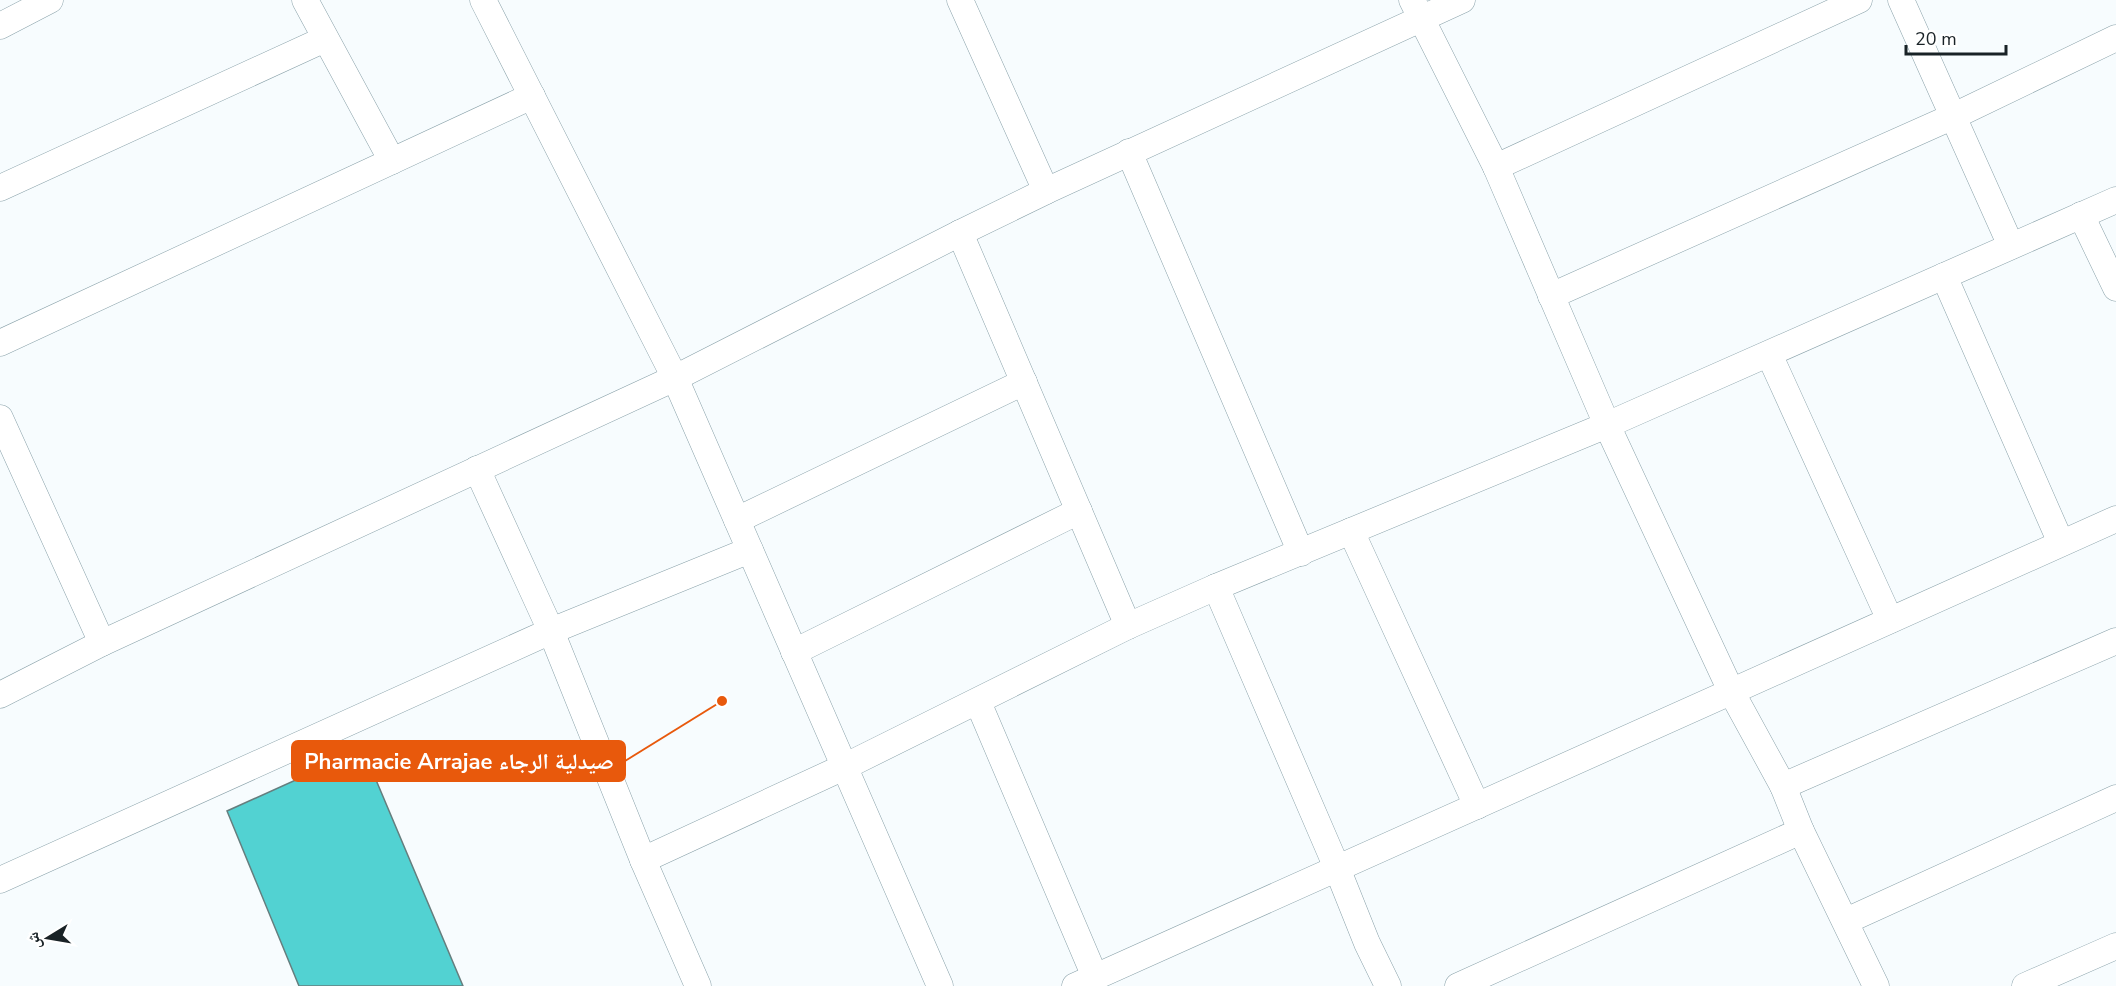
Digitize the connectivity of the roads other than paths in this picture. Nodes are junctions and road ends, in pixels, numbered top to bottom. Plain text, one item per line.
1 (50, 0) edge
2 (305, 0) edge
3 (483, 0) edge
4 (960, 0) edge
5 (1462, 0) edge
6 (1859, 0) edge
7 (1901, 0) edge
8 (1417, 9) edge
9 (0, 26) edge
10 (2116, 38) edge
11 (325, 39) junction
12 (532, 96) junction
13 (1953, 116) junction
14 (1130, 152) junction
15 (392, 161) junction
16 (1496, 167) junction
17 (0, 188) edge
18 (1046, 191) junction
19 (2116, 200) edge
20 (2082, 215) junction
21 (960, 233) junction
22 (2011, 246) junction
23 (1944, 276) junction
24 (2116, 288) edge
25 (1551, 296) junction
26 (0, 344) edge
27 (1769, 354) junction
28 (675, 378) junction
29 (1024, 382) junction
30 (0, 418) edge
31 (1607, 425) junction
32 (6, 446) edge
33 (477, 469) junction
34 (1079, 511) junction
35 (2116, 519) edge
36 (736, 520) junction
37 (1351, 531) junction
38 (2061, 543) junction
39 (750, 550) junction
40 (1300, 553) junction
41 (1216, 587) junction
42 (1890, 620) junction
43 (1128, 626) junction
44 (551, 632) junction
45 (2116, 641) edge
46 (102, 643) junction
47 (794, 652) junction
48 (1731, 691) junction
49 (0, 695) edge
50 (978, 702) junction
51 (844, 767) junction
52 (1783, 786) junction
53 (2116, 798) edge
54 (1477, 806) junction
55 (1801, 831) junction
56 (643, 860) junction
57 (1337, 868) junction
58 (0, 880) edge
59 (1846, 921) junction
60 (2116, 946) edge
61 (1085, 981) edge
62 (698, 986) edge
63 (940, 986) edge
64 (1388, 986) edge
65 (1458, 986) edge
66 (1876, 986) edge
67 (2025, 986) edge

1 - 9 street
2 - 11 street
3 - 12 street
4 - 18 street
5 - 8 street
6 - 16 street
7 - 13 street
8 - 14 street
8 - 16 street
10 - 13 street
11 - 15 street
11 - 17 street
12 - 15 street
12 - 28 street
13 - 22 street
13 - 25 street
14 - 18 street
14 - 40 street
15 - 26 street
16 - 25 street
18 - 21 street
19 - 20 street
20 - 22 street
20 - 24 street
21 - 28 street
21 - 29 street
22 - 23 street
23 - 27 street
23 - 38 street
25 - 31 street
27 - 31 street
27 - 42 street
28 - 33 street
28 - 36 street
29 - 34 street
29 - 36 street
30 - 32 street
31 - 37 street
31 - 48 street
32 - 46 street
33 - 44 street
33 - 46 street
34 - 43 street
34 - 47 street
35 - 38 street
36 - 39 street
37 - 40 street
37 - 54 street
38 - 42 street
39 - 44 street
39 - 47 street
40 - 41 street
41 - 43 street
41 - 57 street
42 - 48 street
43 - 50 street
44 - 56 street
44 - 58 street
45 - 52 street
46 - 49 street
47 - 51 street
48 - 52 street
48 - 54 street
50 - 51 street
50 - 61 street
51 - 56 street
51 - 63 street
52 - 55 street
53 - 59 street
54 - 57 street
55 - 59 street
55 - 65 street
56 - 62 street
57 - 61 street
57 - 64 street
59 - 66 street
60 - 67 street

